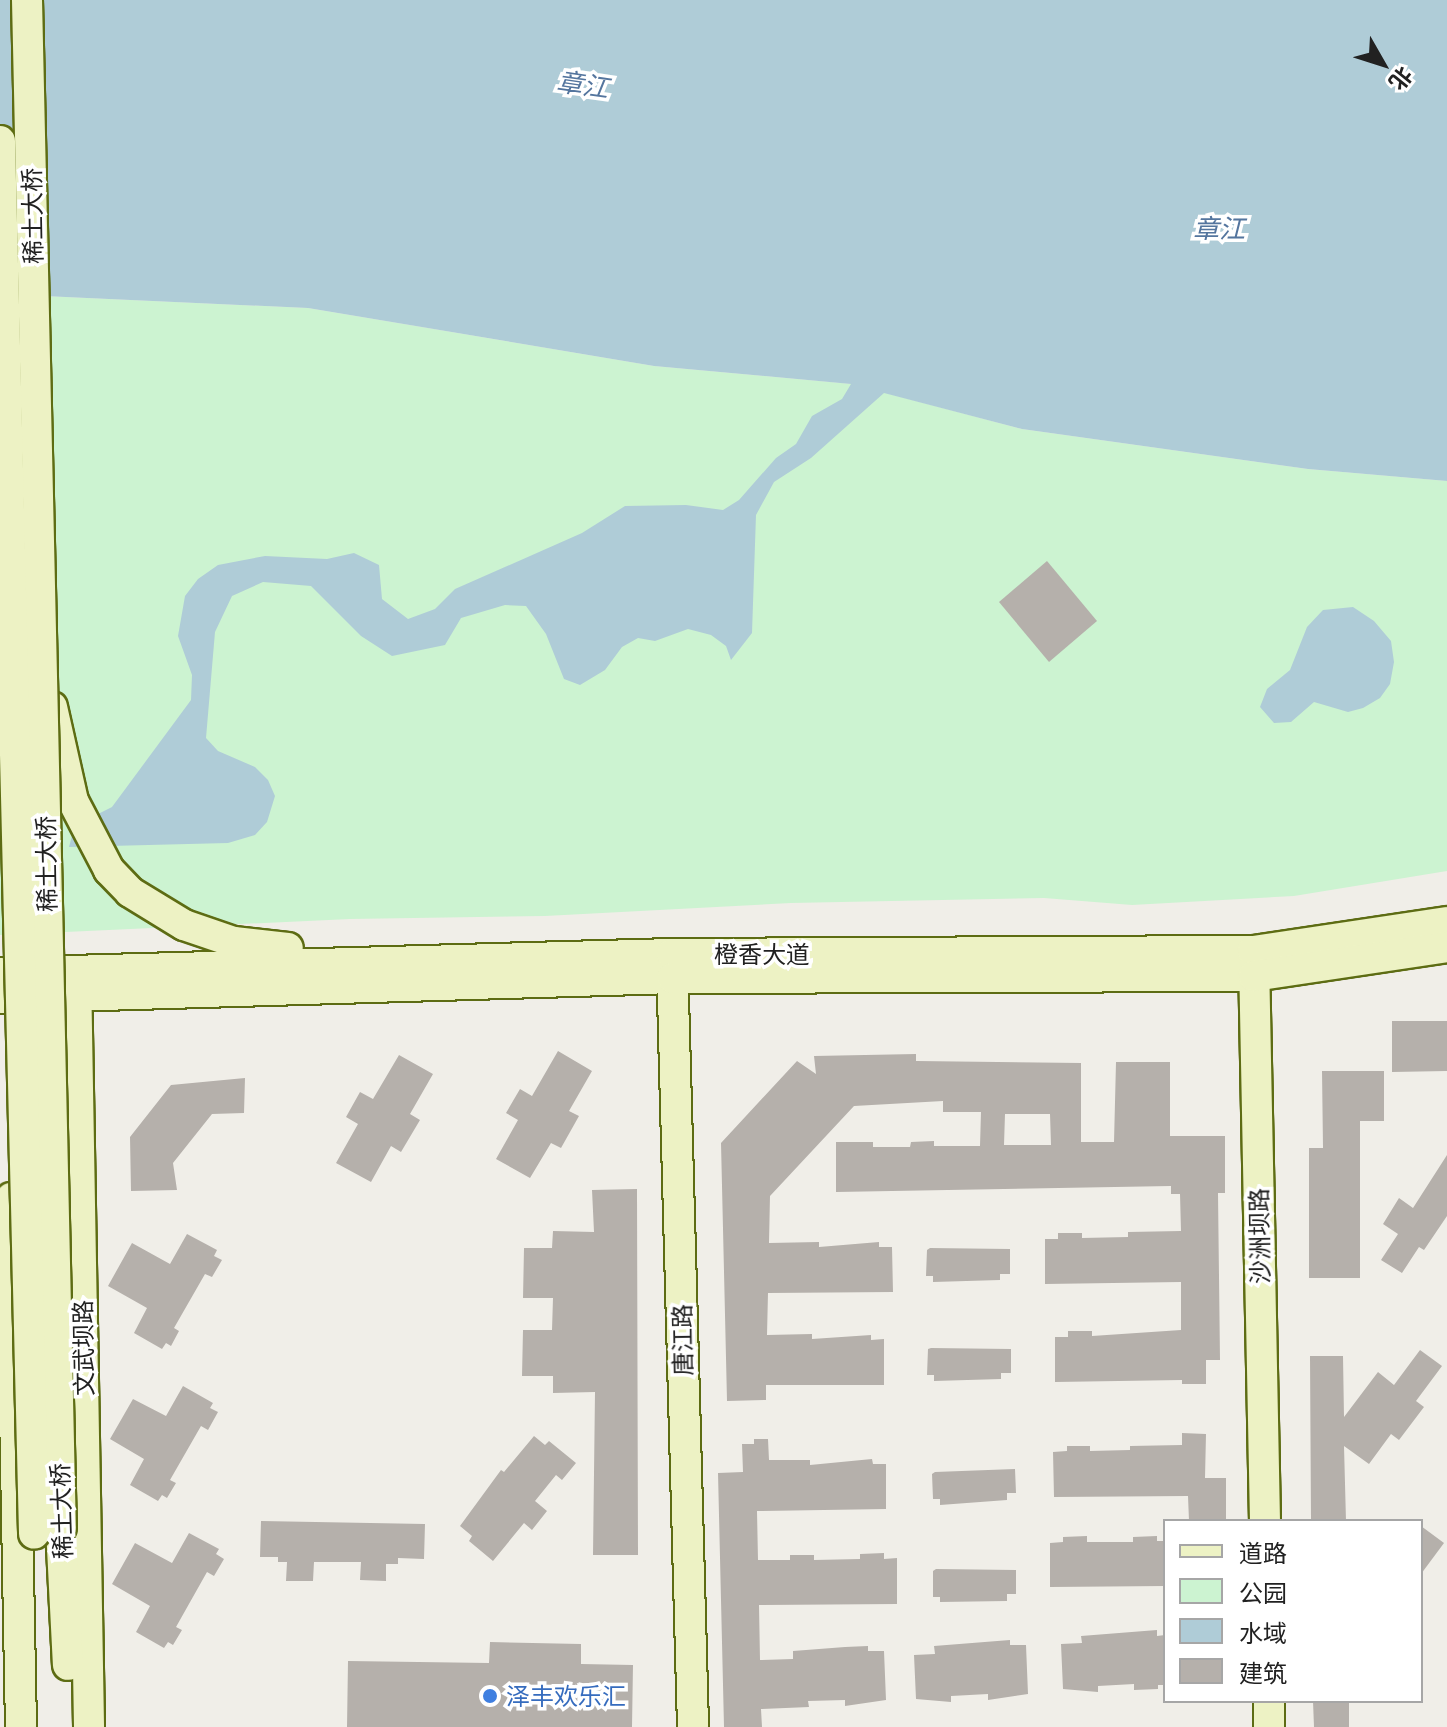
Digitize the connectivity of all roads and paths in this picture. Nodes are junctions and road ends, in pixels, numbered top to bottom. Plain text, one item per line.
1 (27, 0) edge
2 (0, 141) edge
3 (27, 649) junction
4 (0, 749) edge
5 (1447, 922) edge
6 (1447, 947) edge
7 (1049, 953) junction
8 (1254, 964) junction
9 (672, 966) junction
10 (77, 981) junction
11 (2, 985) edge
12 (1265, 1519) edge
13 (48, 1531) junction
14 (1269, 1703) edge
15 (21, 1727) edge
16 (40, 1727) edge
17 (71, 1727) edge
18 (89, 1727) edge
19 (693, 1727) edge
20 (1269, 1727) edge

1 - 3 main road, 稀土大桥, bridge
2 - 3 main road, 稀土大桥, bridge
3 - 4 main road, bridge
3 - 7 main road, bridge
3 - 13 main road, 稀土大桥, bridge
5 - 8 main road, 橙香大道
6 - 8 main road, 橙香大道
7 - 8 main road, 橙香大道
7 - 9 main road, 橙香大道
8 - 9 main road, 橙香大道
8 - 12 main road, 沙洲坝路
9 - 10 main road, 橙香大道
9 - 19 main road, 唐江路
10 - 11 main road, 橙香大道
10 - 18 main road, 文武坝路
11 - 15 main road
13 - 16 main road, 稀土大桥
13 - 17 main road, 稀土大桥
14 - 20 main road

